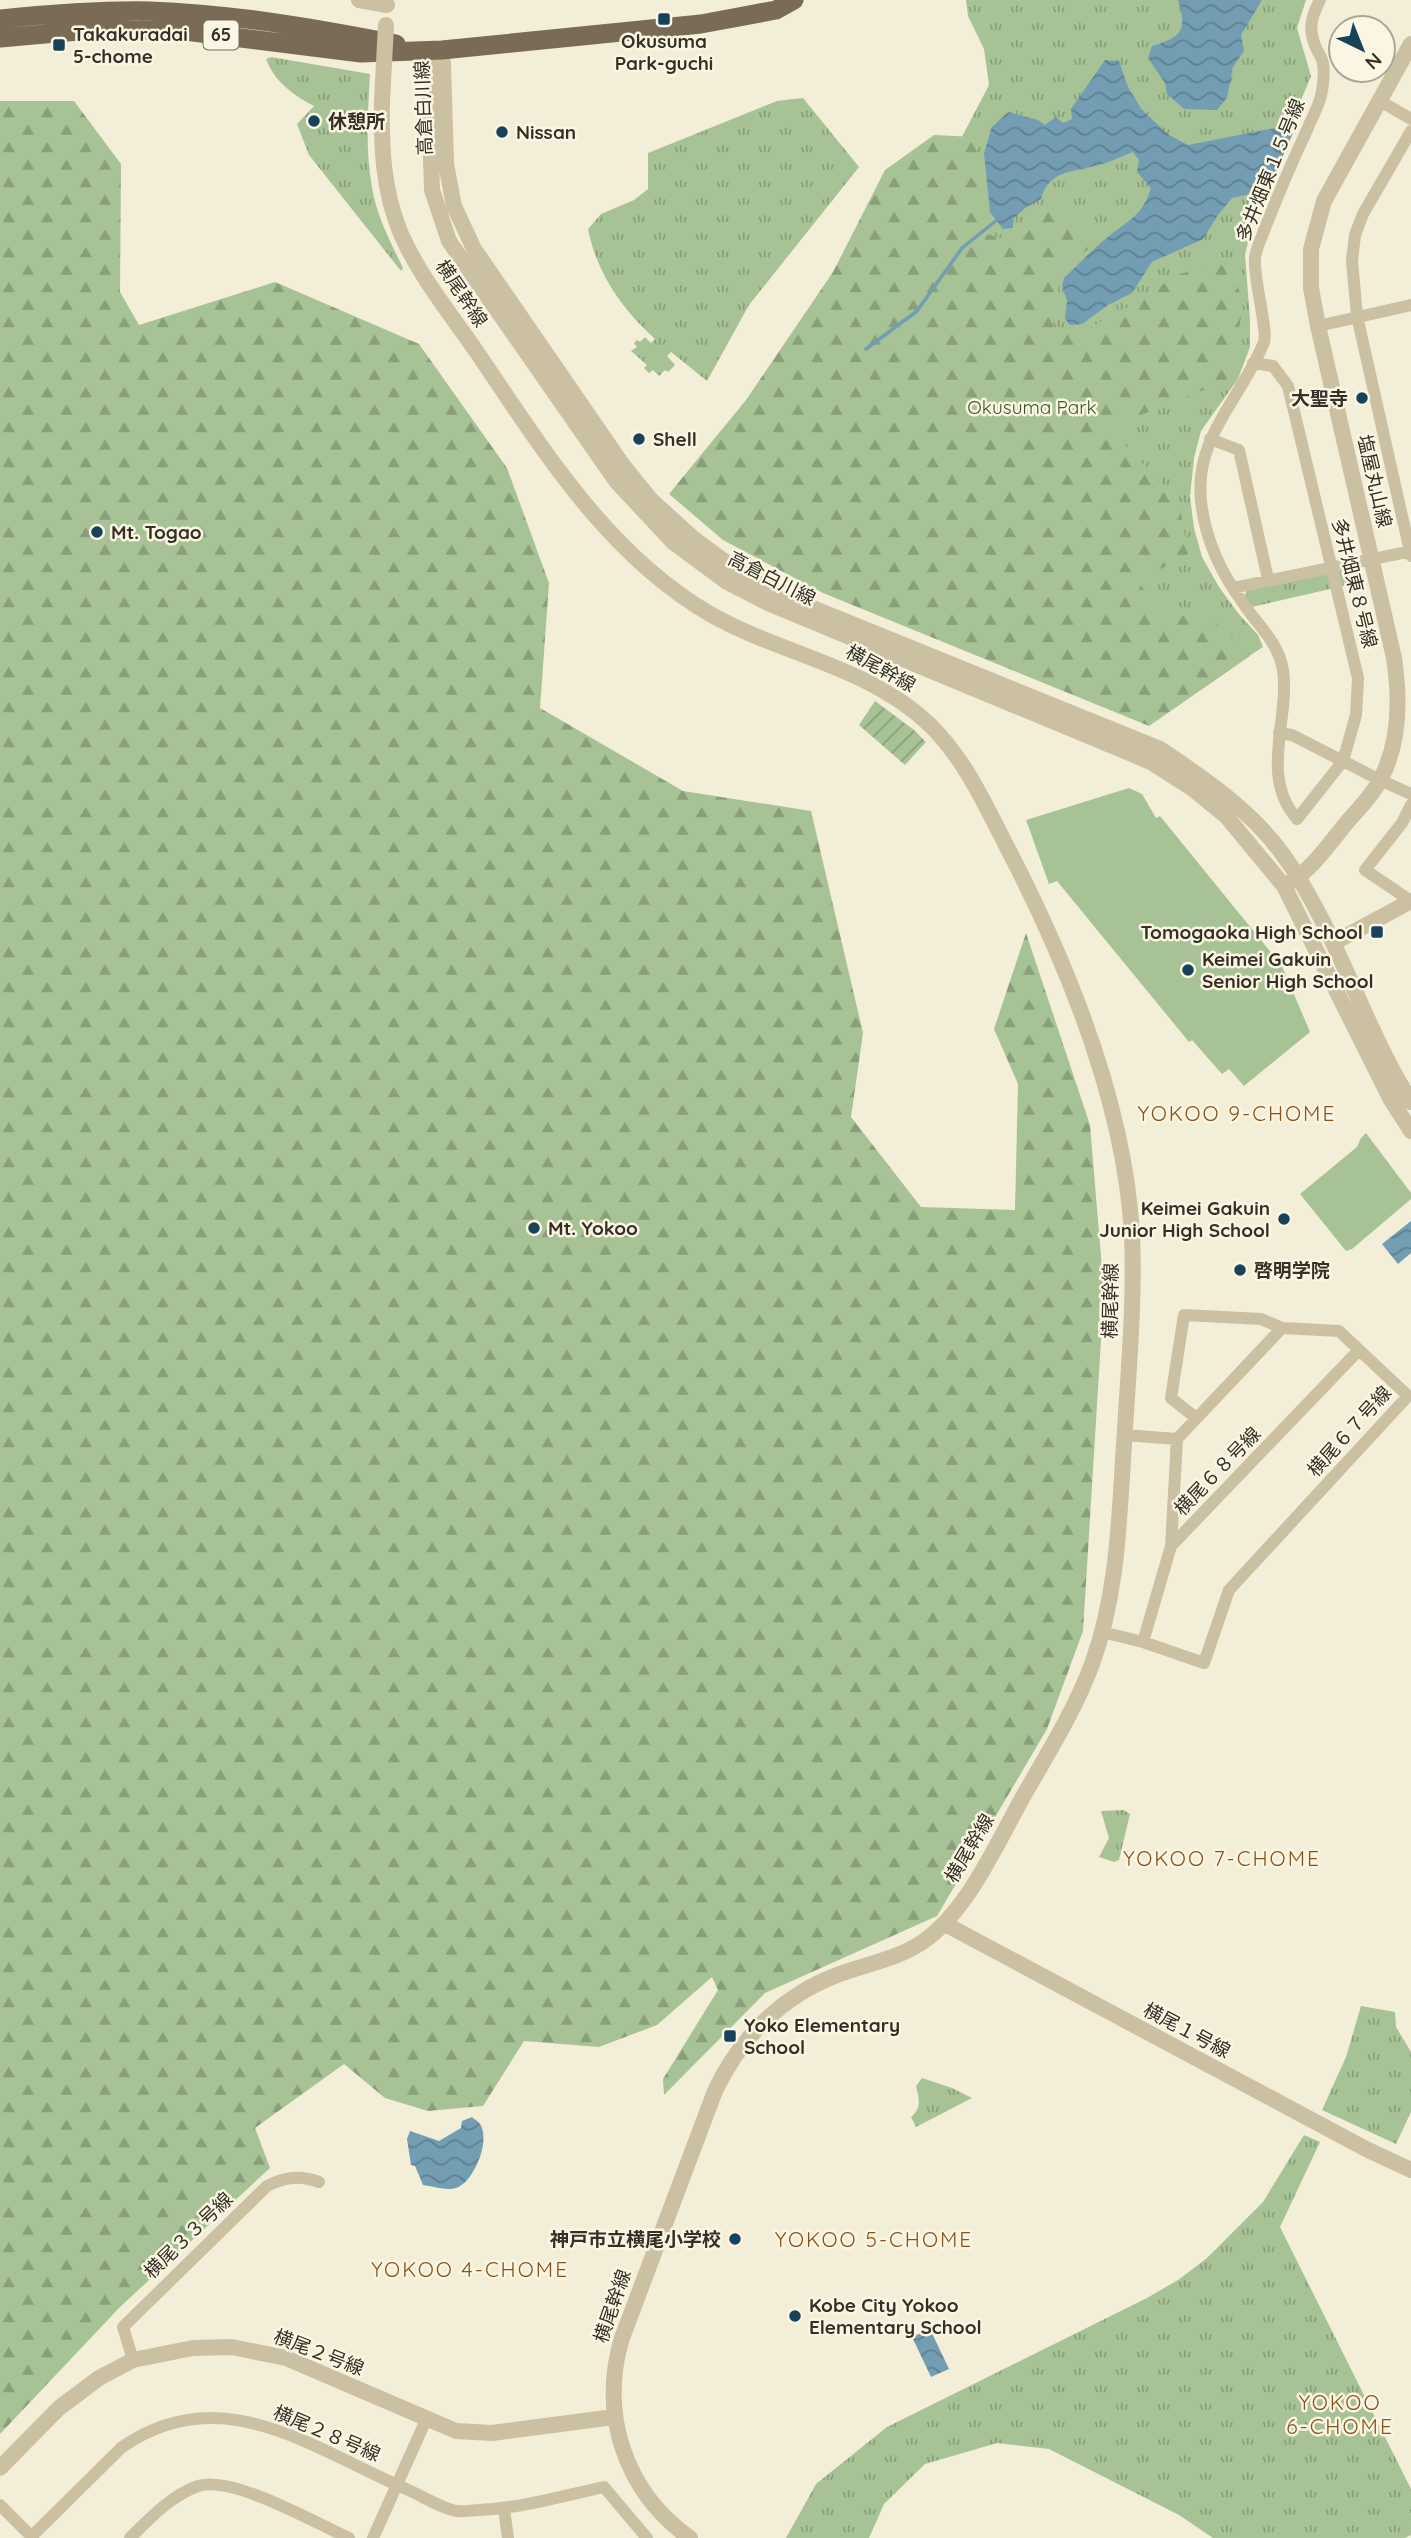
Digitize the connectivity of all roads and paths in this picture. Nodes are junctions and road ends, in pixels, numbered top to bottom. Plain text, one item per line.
1 (359, 0) edge
2 (794, 0) edge
3 (1320, 0) edge
4 (387, 2) edge
5 (0, 19) edge
6 (0, 38) edge
7 (1411, 44) edge
8 (442, 50) junction
9 (1380, 101) junction
10 (1411, 119) edge
11 (1411, 131) edge
12 (1411, 305) edge
13 (1357, 316) junction
14 (1318, 326) junction
15 (1253, 363) junction
16 (1210, 439) junction
17 (1410, 553) edge
18 (1371, 557) junction
19 (1331, 566) junction
20 (1268, 579) junction
21 (1233, 588) junction
22 (1279, 733) junction
23 (1343, 761) junction
24 (1380, 780) junction
25 (1411, 794) edge
26 (1411, 805) edge
27 (1297, 819) joint
28 (1291, 882) junction
29 (1411, 901) edge
30 (1333, 943) junction
31 (1411, 1102) edge
32 (1411, 1130) edge
33 (1282, 1328) junction
34 (1359, 1350) junction
35 (1196, 1418) junction
36 (1125, 1436) junction
37 (1177, 1439) junction
38 (1171, 1546) junction
39 (1102, 1632) junction
40 (1143, 1642) junction
41 (945, 1924) junction
42 (1411, 2170) edge
43 (319, 2182) dead end
44 (133, 2360) junction
45 (614, 2417) junction
46 (426, 2420) junction
47 (0, 2468) edge
48 (398, 2485) junction
49 (0, 2505) edge
50 (504, 2509) junction
51 (642, 2537) edge
52 (32, 2538) edge
53 (131, 2538) edge
54 (349, 2538) edge
55 (373, 2538) edge
56 (508, 2538) edge
57 (690, 2538) edge

1 - 4 street
2 - 8 main road, 65
3 - 15 street, 多井畑東１５号線
4 - 36 street, 横尾幹線, bridge
5 - 8 main road, 65
6 - 8 main road, 65
7 - 9 street, 塩屋丸山線
8 - 28 street, 高倉白川線
9 - 10 street
9 - 14 street, 塩屋丸山線
11 - 13 street
12 - 13 street
13 - 14 street
13 - 17 street
14 - 18 street, 塩屋丸山線
15 - 16 street, 多井畑東１５号線
15 - 19 street, 多井畑東８号線
16 - 20 street
16 - 21 street, 多井畑東１５号線
17 - 18 street
18 - 19 street
18 - 24 street, 塩屋丸山線
19 - 20 street
19 - 23 street, 多井畑東８号線
20 - 21 street
21 - 22 street, 多井畑東１５号線
22 - 23 street
22 - 27 street, 多井畑東１５号線
23 - 24 street
23 - 27 street, 多井畑東８号線
24 - 25 street
24 - 28 street, 塩屋丸山線
26 - 29 street
28 - 30 street
28 - 32 street
29 - 30 street
30 - 31 street
33 - 34 street, 横尾６７号線
33 - 35 street
33 - 35 street, 横尾６７号線
34 - 38 street, 横尾６８号線
34 - 40 street, 横尾６７号線
35 - 37 street
36 - 37 street
36 - 39 street, 横尾幹線
37 - 38 street
38 - 40 street, 横尾６８号線
39 - 40 street, 横尾６７号線
39 - 41 street, 横尾幹線
41 - 42 street, 横尾１号線
41 - 45 street, 横尾幹線
43 - 44 street, 横尾３３号線
44 - 46 street, 横尾２号線
44 - 47 street, 横尾２号線
45 - 46 street, 横尾２号線
45 - 57 street, 横尾幹線
46 - 48 street
48 - 50 street, 横尾２８号線
48 - 52 street, 横尾２８号線
48 - 55 street
49 - 52 street
50 - 51 street, 横尾２８号線
50 - 56 street
53 - 54 street

